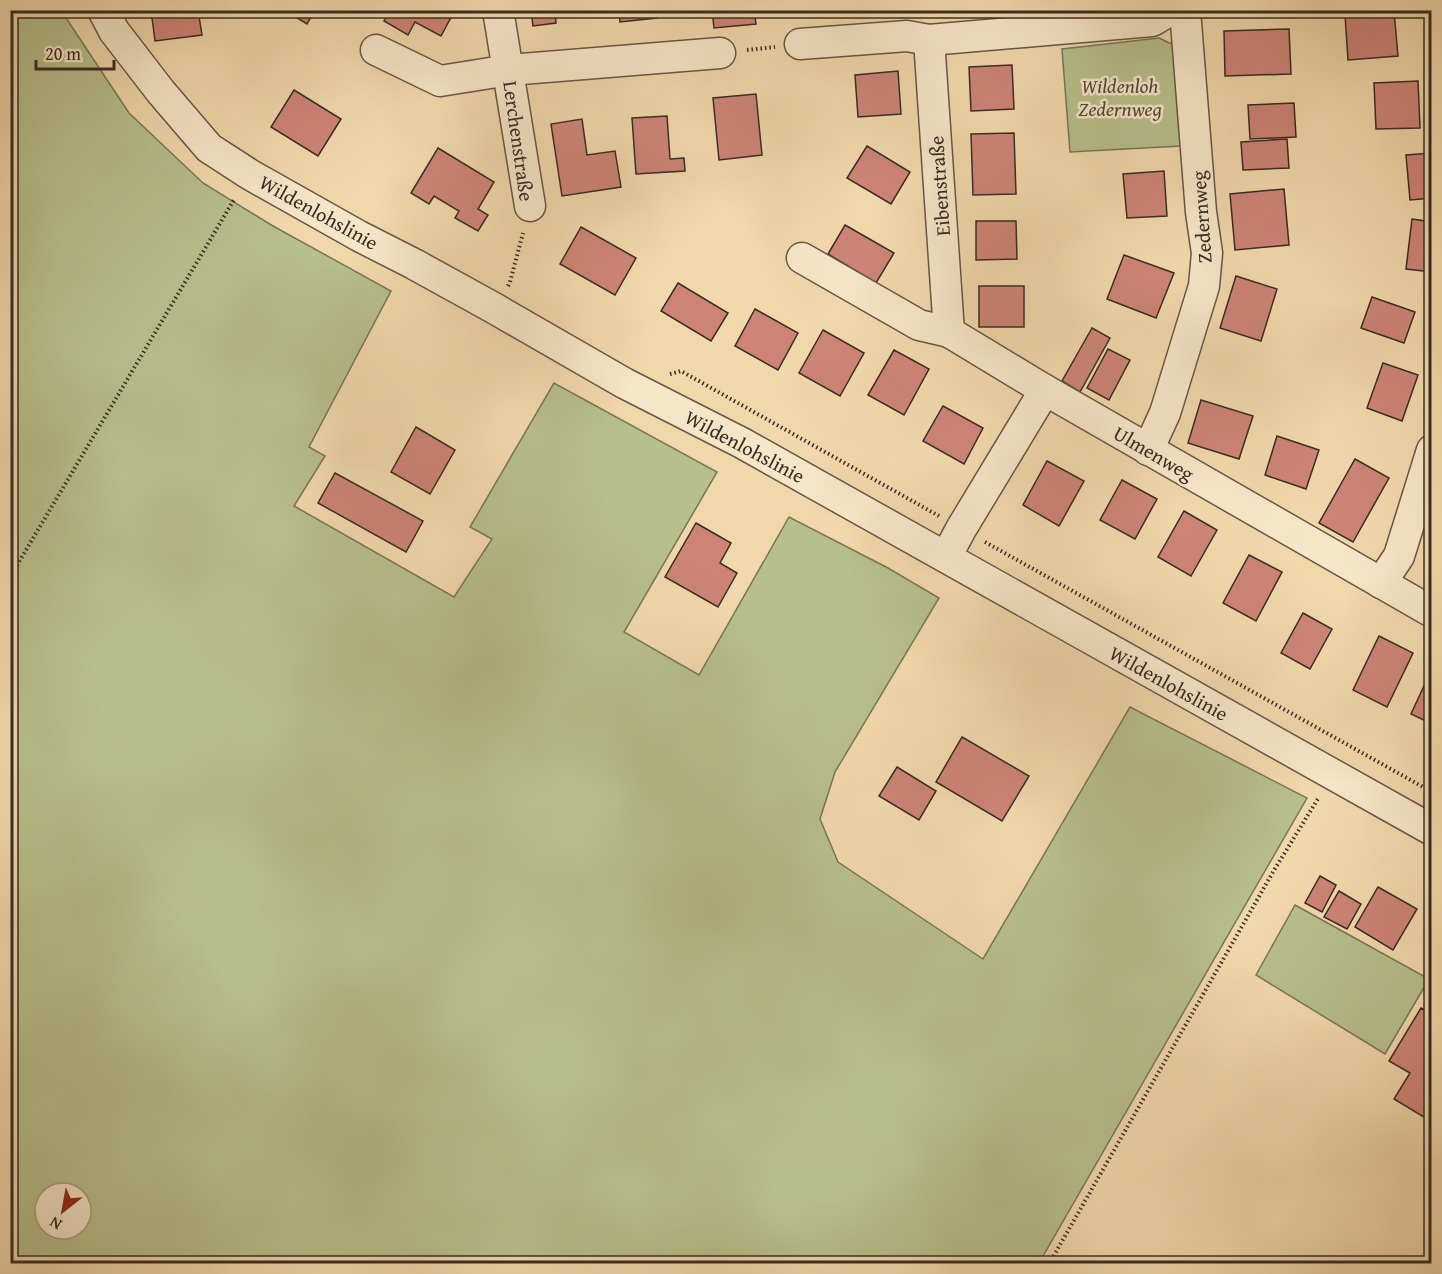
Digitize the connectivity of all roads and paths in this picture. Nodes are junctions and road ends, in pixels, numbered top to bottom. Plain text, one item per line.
1 (103, 10) edge
2 (498, 10) edge
3 (1171, 10) edge
4 (1185, 10) edge
5 (929, 40) junction
6 (800, 44) joint
7 (376, 50) dead end
8 (720, 53) joint
9 (509, 70) junction
10 (249, 174) junction
11 (530, 206) joint
12 (802, 258) dead end
13 (510, 282) dead end
14 (949, 333) junction
15 (670, 374) dead end
16 (1045, 390) junction
17 (1148, 450) junction
18 (1431, 450) edge
19 (961, 529) junction
20 (946, 557) junction
21 (10, 577) edge
22 (1381, 583) junction
23 (1431, 612) edge
24 (1332, 775) junction
25 (1431, 792) edge
26 (1431, 830) edge
27 (1049, 1263) edge

1 - 10 street, Wildenlohslinie
2 - 9 street, Lerchenstraße
3 - 5 street
4 - 17 street, Zedernweg
5 - 6 street
5 - 14 street, Eibenstraße
6 - 8 path
7 - 9 street
8 - 9 street, Lerchenstraße
9 - 11 street, Lerchenstraße
10 - 20 street, Wildenlohslinie
10 - 21 path
11 - 13 path, Lerchenstraße
12 - 14 street
14 - 16 street
15 - 19 path
16 - 17 street, Ulmenweg
16 - 19 street
17 - 22 street, Ulmenweg
18 - 22 street
19 - 20 street
19 - 25 path
20 - 24 street, Wildenlohslinie
22 - 23 street, Ulmenweg
24 - 26 street, Wildenlohslinie
24 - 27 path

